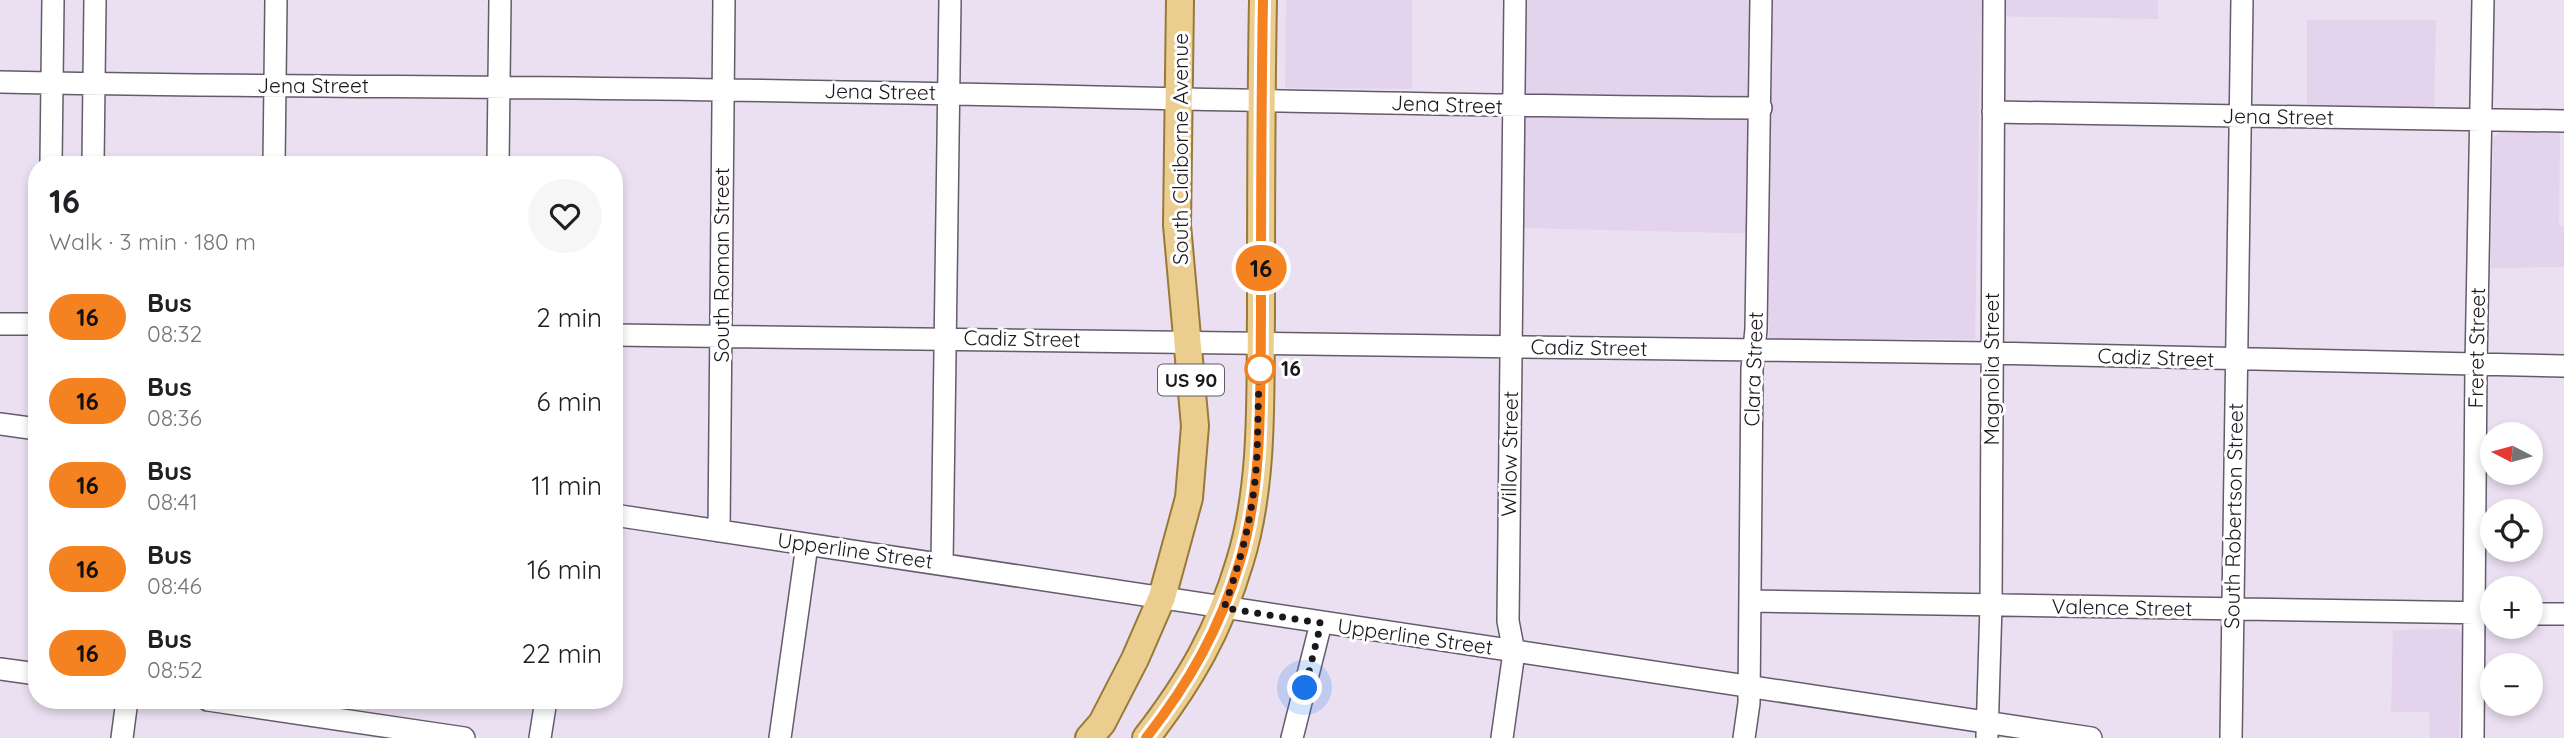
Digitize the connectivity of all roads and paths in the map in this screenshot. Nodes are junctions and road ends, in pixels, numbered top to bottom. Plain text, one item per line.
1 (53, 0) edge
2 (95, 0) edge
3 (276, 0) edge
4 (500, 0) edge
5 (724, 0) edge
6 (950, 0) edge
7 (1180, 0) edge
8 (1263, 0) edge
9 (1515, 0) edge
10 (1761, 0) edge
11 (1994, 0) edge
12 (2242, 0) edge
13 (2483, 0) edge
14 (0, 82) edge
15 (51, 83) junction
16 (94, 83) junction
17 (275, 87) junction
18 (499, 87) junction
19 (723, 90) junction
20 (948, 94) junction
21 (1179, 99) junction
22 (1261, 100) junction
23 (1512, 107) junction
24 (1760, 108) junction
25 (1993, 112) junction
26 (2239, 116) junction
27 (2481, 120) junction
28 (2564, 121) edge
29 (51, 156) edge
30 (93, 156) edge
31 (274, 156) edge
32 (498, 156) edge
33 (0, 324) edge
34 (28, 324) edge
35 (623, 335) edge
36 (721, 336) junction
37 (945, 338) junction
38 (1187, 341) junction
39 (1260, 343) junction
40 (1512, 347) junction
41 (1754, 351) junction
42 (1992, 353) junction
43 (2238, 360) junction
44 (2476, 365) junction
45 (2564, 366) edge
46 (0, 424) edge
47 (28, 428) edge
48 (623, 516) edge
49 (719, 531) junction
50 (807, 545) junction
51 (942, 564) junction
52 (2482, 576) edge
53 (1162, 597) junction
54 (1751, 601) junction
55 (1991, 605) junction
56 (1224, 608) junction
57 (2232, 610) junction
58 (2480, 613) edge
59 (2543, 614) edge
60 (2564, 614) edge
61 (1321, 623) junction
62 (2481, 639) edge
63 (1514, 652) junction
64 (0, 669) edge
65 (28, 673) edge
66 (1748, 687) junction
67 (126, 709) edge
68 (314, 709) edge
69 (545, 709) edge
70 (361, 730) edge
71 (1988, 731) edge
72 (122, 738) edge
73 (464, 738) edge
74 (540, 738) edge
75 (780, 738) edge
76 (1089, 738) edge
77 (1146, 738) edge
78 (1292, 738) edge
79 (1502, 738) edge
80 (1744, 738) edge
81 (2091, 738) edge
82 (2231, 738) edge
83 (2473, 738) edge

1 - 15 street
2 - 16 street
3 - 17 street
4 - 18 street
5 - 19 street, South Roman Street
6 - 20 street
7 - 21 main road, South Claiborne Avenue / US 90
8 - 22 main road
9 - 23 street, Willow Street
10 - 24 street, Clara Street
11 - 25 street, Magnolia Street
12 - 26 street, South Robertson Street
13 - 27 street, Freret Street
14 - 15 street, Jena Street
15 - 16 street, Jena Street
15 - 29 street
16 - 17 street, Jena Street
16 - 30 street
17 - 18 street, Jena Street
17 - 31 street
18 - 19 street, Jena Street
18 - 32 street
19 - 20 street, Jena Street
19 - 36 street, South Roman Street
20 - 21 street, Jena Street
20 - 37 street
21 - 22 street, Jena Street
21 - 38 main road, South Claiborne Avenue / US 90
22 - 23 street, Jena Street
22 - 39 main road
23 - 24 street, Jena Street
23 - 40 street, Willow Street
24 - 41 street, Clara Street
25 - 26 street, Jena Street
25 - 42 street, Magnolia Street
26 - 27 street, Jena Street
26 - 43 street, South Robertson Street
27 - 28 street, Jena Street
27 - 44 street, Freret Street
33 - 34 street
35 - 36 street, Cadiz Street
36 - 37 street, Cadiz Street
36 - 49 street, South Roman Street
37 - 38 street, Cadiz Street
37 - 51 street
38 - 39 street, Cadiz Street
38 - 53 main road, South Claiborne Avenue / US 90
39 - 40 street, Cadiz Street
39 - 56 main road
40 - 41 street, Cadiz Street
40 - 63 street, Willow Street
41 - 42 street, Cadiz Street
41 - 54 street, Clara Street
42 - 43 street, Cadiz Street
42 - 55 street, Magnolia Street
43 - 44 street, Cadiz Street
43 - 57 street, South Robertson Street
44 - 45 street, Cadiz Street
44 - 52 street, Freret Street
46 - 47 street
48 - 49 street, Upperline Street
49 - 50 street, Upperline Street
50 - 51 street, Upperline Street
50 - 75 street
51 - 53 street, Upperline Street
53 - 56 street, Upperline Street
53 - 76 main road, South Claiborne Avenue / US 90
54 - 55 street, Valence Street
54 - 66 street, Clara Street
55 - 57 street, Valence Street
55 - 71 street, Magnolia Street
56 - 61 street, Upperline Street
56 - 77 main road
57 - 58 street, Valence Street
57 - 82 street, South Robertson Street
59 - 60 street
61 - 63 street, Upperline Street
61 - 78 street
62 - 83 street, Freret Street
63 - 66 street, Upperline Street
63 - 79 street, Willow Street
64 - 65 street
66 - 71 street, Upperline Street
66 - 80 street, Clara Street
67 - 72 street
68 - 70 street
69 - 74 street
70 - 73 street
71 - 81 street, Upperline Street

